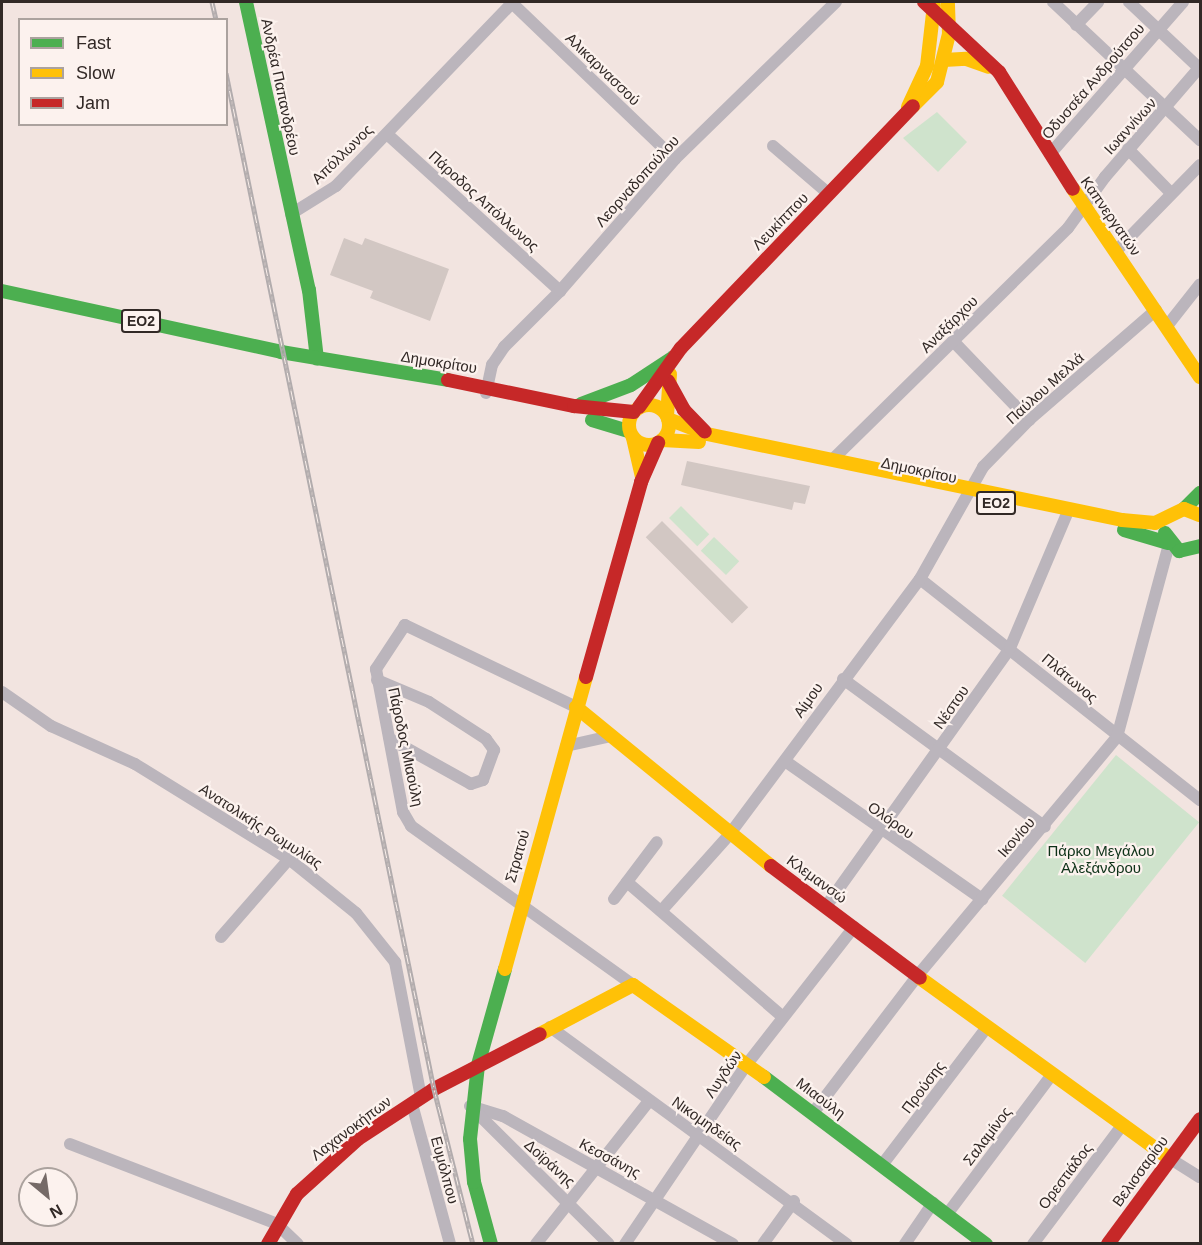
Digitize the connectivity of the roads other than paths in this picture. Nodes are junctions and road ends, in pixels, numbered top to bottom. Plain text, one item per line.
1 (246, 2) edge
2 (511, 2) edge
3 (836, 2) edge
4 (924, 2) edge
5 (948, 2) edge
6 (1053, 2) edge
7 (1098, 2) edge
8 (1129, 2) edge
9 (1183, 2) edge
10 (934, 7) edge
11 (1076, 25) junction
12 (949, 26) junction
13 (1158, 28) junction
14 (944, 60) junction
15 (1124, 67) junction
16 (1200, 68) edge
17 (999, 72) junction
18 (1167, 108) junction
19 (903, 117) junction
20 (387, 134) junction
21 (1200, 140) edge
22 (772, 146) dead end
23 (1128, 149) junction
24 (1050, 154) junction
25 (675, 159) junction
26 (1200, 165) edge
27 (1171, 193) junction
28 (830, 194) junction
29 (1083, 206) junction
30 (291, 214) junction
31 (1116, 251) junction
32 (1200, 284) edge
33 (2, 291) edge
34 (560, 291) junction
35 (1156, 310) junction
36 (1167, 326) junction
37 (953, 341) junction
38 (678, 352) junction
39 (317, 359) junction
40 (1200, 377) edge
41 (668, 381) junction
42 (486, 392) junction
43 (574, 406) junction
44 (637, 410) junction
45 (667, 417) junction
46 (1029, 420) junction
47 (631, 434) junction
48 (708, 434) junction
49 (660, 442) junction
50 (832, 460) junction
51 (641, 482) junction
52 (966, 492) junction
53 (1200, 493) edge
54 (1184, 509) junction
55 (1067, 513) junction
56 (1200, 515) edge
57 (1170, 516) junction
58 (1168, 543) junction
59 (1197, 552) edge
60 (920, 579) junction
61 (405, 625) joint
62 (1010, 648) junction
63 (843, 679) junction
64 (377, 680) junction
65 (2, 692) edge
66 (576, 707) junction
67 (607, 737) junction
68 (1117, 737) junction
69 (390, 739) junction
70 (566, 746) junction
71 (940, 749) junction
72 (784, 761) junction
73 (1200, 800) edge
74 (1045, 827) junction
75 (882, 833) junction
76 (729, 835) junction
77 (657, 842) dead end
78 (289, 859) junction
79 (627, 882) junction
80 (614, 899) dead end
81 (982, 899) junction
82 (520, 903) junction
83 (827, 905) junction
84 (662, 910) junction
85 (854, 927) junction
86 (221, 937) dead end
87 (918, 975) junction
88 (633, 985) junction
89 (783, 1017) junction
90 (550, 1027) junction
91 (987, 1027) junction
92 (747, 1064) junction
93 (478, 1065) junction
94 (1050, 1076) junction
95 (416, 1101) junction
96 (649, 1101) junction
97 (470, 1106) junction
98 (813, 1113) junction
99 (1199, 1123) edge
100 (1121, 1127) junction
101 (699, 1136) junction
102 (69, 1144) dead end
103 (1169, 1158) junction
104 (882, 1165) junction
105 (596, 1168) junction
106 (1200, 1177) edge
107 (656, 1199) junction
108 (570, 1201) junction
109 (794, 1201) junction
110 (933, 1203) junction
111 (948, 1213) junction
112 (277, 1224) junction
113 (268, 1244) edge
114 (298, 1244) edge
115 (450, 1244) edge
116 (491, 1244) edge
117 (536, 1244) edge
118 (609, 1244) edge
119 (625, 1244) edge
120 (733, 1244) edge
121 (763, 1244) edge
122 (847, 1244) edge
123 (905, 1244) edge
124 (986, 1244) edge
125 (1033, 1244) edge
126 (1108, 1244) edge

1 - 30 main road, Ανδρέα Παπανδρέου
2 - 20 street, Απόλλωνος
2 - 25 street, Αλικαρνασσού
3 - 25 street, Λεορναδοπούλου
4 - 10 main road, Καπνεργατών
5 - 12 main road, Λευκίππου
6 - 11 street
7 - 11 street
8 - 13 street
9 - 13 street, Οδυσσέα Ανδρούτσου
10 - 12 main road, Καπνεργατών
10 - 19 main road, Λευκίππου
11 - 15 street
12 - 14 main road, Λευκίππου
12 - 17 main road, Καπνεργατών
13 - 15 street, Οδυσσέα Ανδρούτσου
13 - 16 street
14 - 17 main road
14 - 19 main road, Λευκίππου
15 - 18 street
15 - 24 street, Οδυσσέα Ανδρούτσου
16 - 18 street, Ιωαννίνων
17 - 24 main road, Καπνεργατών
18 - 21 street
18 - 23 street, Ιωαννίνων
19 - 28 main road, Λευκίππου
20 - 30 street, Απόλλωνος
20 - 34 street, Πάροδος Απόλλωνος
22 - 28 street
23 - 27 street
23 - 29 street, Ιωαννίνων
24 - 29 main road, Καπνεργατών
25 - 34 street, Λεορναδοπούλου
26 - 27 street
27 - 31 street
28 - 38 main road, Λευκίππου
29 - 31 main road, Καπνεργατών
29 - 37 street, Αναξάρχου
30 - 39 main road
31 - 35 main road, Καπνεργατών
32 - 36 street
33 - 39 main road, ΕΟ2
34 - 42 street, Λεορναδοπούλου
35 - 36 main road, Καπνεργατών
35 - 46 street, Παύλου Μελλά
36 - 40 main road, Καπνεργατών
37 - 46 street
37 - 50 street, Αναξάρχου
38 - 41 main road, Λευκίππου
38 - 43 main road
38 - 44 main road, Λευκίππου
39 - 42 main road, Δημοκρίτου / ΕΟ2
41 - 45 main road, Λευκίππου
41 - 48 main road
42 - 43 main road, Δημοκρίτου / ΕΟ2
42 - 47 main road, Δημοκρίτου / ΕΟ2
43 - 44 main road, Δημοκρίτου / ΕΟ2
44 - 45 main road, ΕΟ2
44 - 47 main road
45 - 48 main road, Δημοκρίτου / ΕΟ2
45 - 49 main road
46 - 52 street, Παύλου Μελλά
47 - 49 main road, ΕΟ2
47 - 51 main road, Στρατού
48 - 50 main road, Δημοκρίτου / ΕΟ2
49 - 51 main road, Στρατού
49 - 52 main road, Δημοκρίτου / ΕΟ2
50 - 52 main road, Δημοκρίτου / ΕΟ2
51 - 66 main road, Στρατού
52 - 55 main road, Δημοκρίτου / ΕΟ2
52 - 60 street, Αίμου
53 - 54 main road, ΕΟ2
54 - 56 main road
54 - 57 main road, ΕΟ2
55 - 57 main road, Δημοκρίτου / ΕΟ2
55 - 58 main road, Δημοκρίτου / ΕΟ2
55 - 62 street, Νέστου
57 - 58 main road
58 - 59 main road, ΕΟ2
58 - 68 street, Ικονίου
60 - 62 street, Πλάτωνος
60 - 63 street, Αίμου
61 - 64 street, Πάροδος Μιαούλη
61 - 66 street, Κλεμανσώ
62 - 68 street, Πλάτωνος
62 - 71 street, Νέστου
63 - 71 street
63 - 72 street, Αίμου
64 - 69 street, Πάροδος Μιαούλη
64 - 69 street
65 - 78 street, Ανατολικής Ρωμυλίας
66 - 67 main road, Κλεμανσώ
66 - 70 main road, Στρατού
67 - 70 street
67 - 76 main road, Κλεμανσώ
68 - 73 street, Πλάτωνος
68 - 74 street, Ικονίου
69 - 82 street, Πάροδος Μιαούλη
70 - 82 main road, Στρατού
71 - 74 street
71 - 75 street, Νέστου
72 - 75 street, Ολόρου
72 - 76 street, Αίμου
74 - 81 street, Ικονίου
75 - 81 street, Ολόρου
75 - 83 street, Νέστου
76 - 83 main road, Κλεμανσώ
76 - 84 street, Αίμου
77 - 79 street
78 - 86 street
78 - 95 street, Ανατολικής Ρωμυλίας
79 - 80 street
79 - 84 street
81 - 87 street, Ικονίου
82 - 88 street, Πάροδος Μιαούλη
82 - 93 main road, Στρατού
83 - 85 main road, Κλεμανσώ
84 - 89 street
85 - 87 main road, Κλεμανσώ
85 - 89 street, Λυγδών
87 - 91 main road, Κλεμανσώ
87 - 98 street, Ικονίου
88 - 90 main road
88 - 92 main road, Μιαούλη
89 - 92 street, Λυγδών
90 - 93 main road
90 - 96 street, Νικομηδείας
91 - 94 main road, Κλεμανσώ
91 - 104 street, Προύσης
92 - 98 main road, Μιαούλη
92 - 101 street, Λυγδών
93 - 95 main road, Λαχανοκήπων
93 - 97 main road, Στρατού
94 - 100 main road, Κλεμανσώ
94 - 111 street, Σαλαμίνος
95 - 112 main road, Λαχανοκήπων
95 - 115 street, Ευμόλπου
96 - 101 street, Νικομηδείας
96 - 105 street
97 - 105 street, Κεσσάνης
97 - 108 street, Δοϊράνης
97 - 116 main road, Στρατού
98 - 104 main road, Μιαούλη
99 - 103 main road, Βελισσαρίου
100 - 103 main road, Κλεμανσώ
100 - 125 street, Ορεστιάδος
101 - 107 street, Λυγδών
101 - 109 street, Νικομηδείας
102 - 112 street
103 - 106 street, Κλεμανσώ
103 - 126 main road, Βελισσαρίου
104 - 110 main road, Μιαούλη
105 - 107 street, Κεσσάνης
105 - 108 street
107 - 119 street, Λυγδών
107 - 120 street, Κεσσάνης
108 - 117 street
108 - 118 street, Δοϊράνης
109 - 121 street
109 - 122 street, Νικομηδείας
110 - 111 main road, Μιαούλη
110 - 123 street
111 - 124 main road, Μιαούλη
112 - 113 main road, Λαχανοκήπων
112 - 114 street

